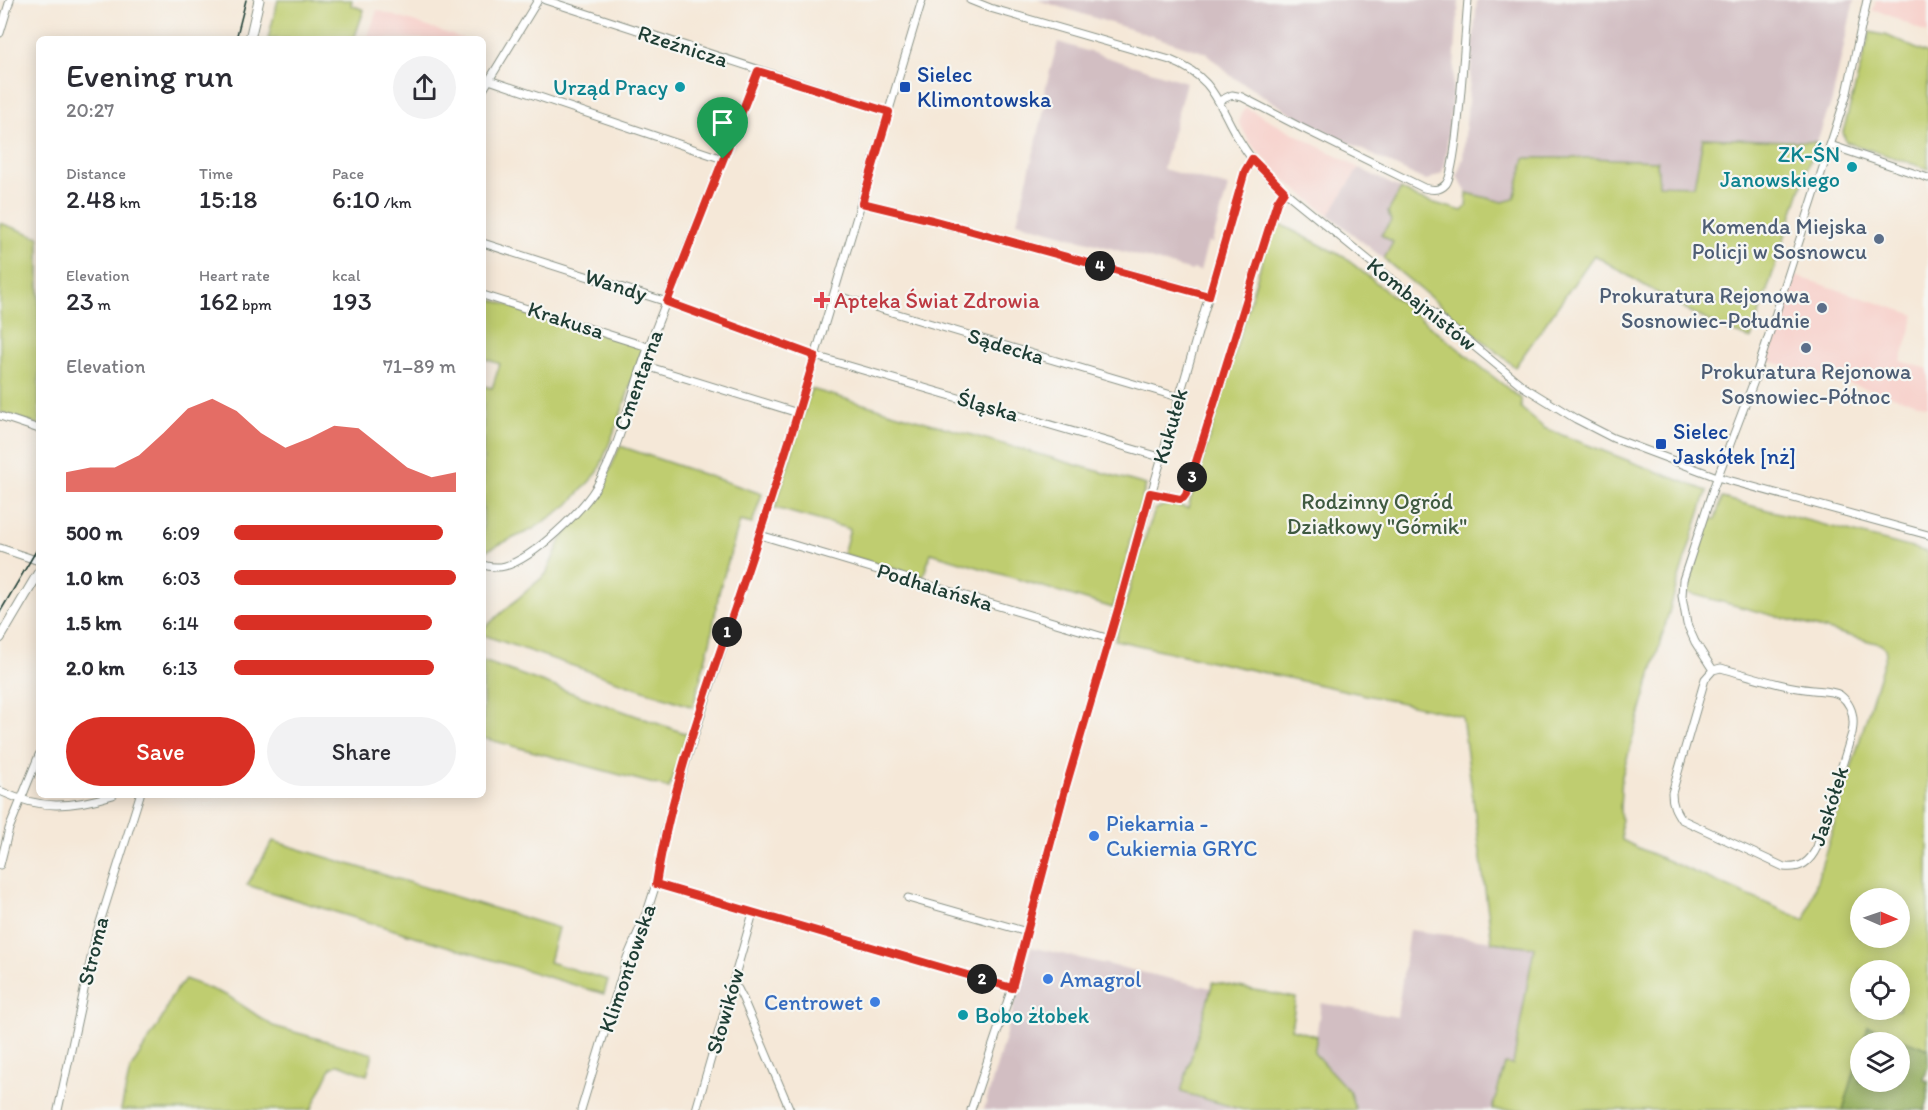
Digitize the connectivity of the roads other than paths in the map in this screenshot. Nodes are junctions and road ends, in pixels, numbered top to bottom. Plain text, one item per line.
1 (10, 0) edge
2 (259, 0) edge
3 (538, 0) edge
4 (545, 0) edge
5 (922, 0) edge
6 (970, 0) edge
7 (1468, 0) edge
8 (1868, 0) edge
9 (0, 33) edge
10 (251, 36) edge
11 (758, 71) junction
12 (489, 80) junction
13 (486, 85) edge
14 (1219, 101) junction
15 (889, 112) junction
16 (1830, 145) junction
17 (723, 159) junction
18 (1252, 159) junction
19 (1928, 178) edge
20 (1284, 191) junction
21 (862, 203) junction
22 (486, 244) edge
23 (486, 295) edge
24 (834, 295) junction
25 (1209, 296) junction
26 (667, 302) junction
27 (648, 346) junction
28 (815, 356) junction
29 (643, 365) junction
30 (1178, 397) junction
31 (798, 413) junction
32 (0, 416) edge
33 (36, 428) edge
34 (1160, 457) junction
35 (1717, 477) junction
36 (1150, 493) junction
37 (760, 535) junction
38 (1928, 536) edge
39 (0, 548) edge
40 (36, 560) edge
41 (486, 565) edge
42 (36, 577) edge
43 (0, 638) edge
44 (1110, 639) junction
45 (1713, 670) junction
46 (36, 762) edge
47 (0, 791) edge
48 (102, 798) edge
49 (139, 798) edge
50 (20, 800) junction
51 (0, 865) edge
52 (656, 884) junction
53 (908, 898) dead end
54 (753, 913) junction
55 (1027, 932) junction
56 (732, 986) junction
57 (1012, 988) junction
58 (58, 1110) edge
59 (581, 1110) edge
60 (696, 1110) edge
61 (790, 1110) edge
62 (971, 1110) edge

1 - 9 street
2 - 10 main road
3 - 12 street
4 - 11 street, Rzeźnicza
5 - 15 street, Klimontowska
6 - 14 street, Kombajnistów
7 - 14 street
8 - 16 street
11 - 15 street, Rzeźnicza
11 - 17 street, Cmentarna
12 - 13 street
12 - 17 street
14 - 18 street, Kombajnistów
15 - 21 street, Klimontowska
16 - 19 street
16 - 35 street
17 - 26 street, Cmentarna
18 - 20 street, Kombajnistów
18 - 25 street, Kukułek
20 - 35 street, Kombajnistów
20 - 36 street
21 - 24 street, Klimontowska
21 - 25 street
22 - 26 street, Wandy
23 - 27 street, Krakusa
24 - 28 street, Klimontowska
24 - 30 street, Sądecka
25 - 30 street, Kukułek
26 - 27 street, Cmentarna
26 - 28 street, Wandy
27 - 29 street, Cmentarna
28 - 31 street, Klimontowska
28 - 34 street, Śląska
29 - 31 street
29 - 41 street, Cmentarna
30 - 34 street, Kukułek
31 - 37 street, Klimontowska
32 - 33 street
34 - 36 street, Kukułek
35 - 38 street, Kombajnistów
35 - 45 street
36 - 44 street, Kukułek
37 - 44 street, Podhalańska
37 - 52 street, Klimontowska
39 - 40 street
42 - 43 main road
44 - 55 street, Kukułek
45 - 45 street, Jaskółek
46 - 50 street
47 - 50 street
48 - 50 street
49 - 58 street, Stroma
50 - 51 street
52 - 54 street
52 - 59 street, Klimontowska
53 - 55 street
54 - 56 street, Słowików
54 - 57 street
55 - 57 street, Kukułek
56 - 60 street, Słowików
56 - 61 street
57 - 62 street, Kukułek

